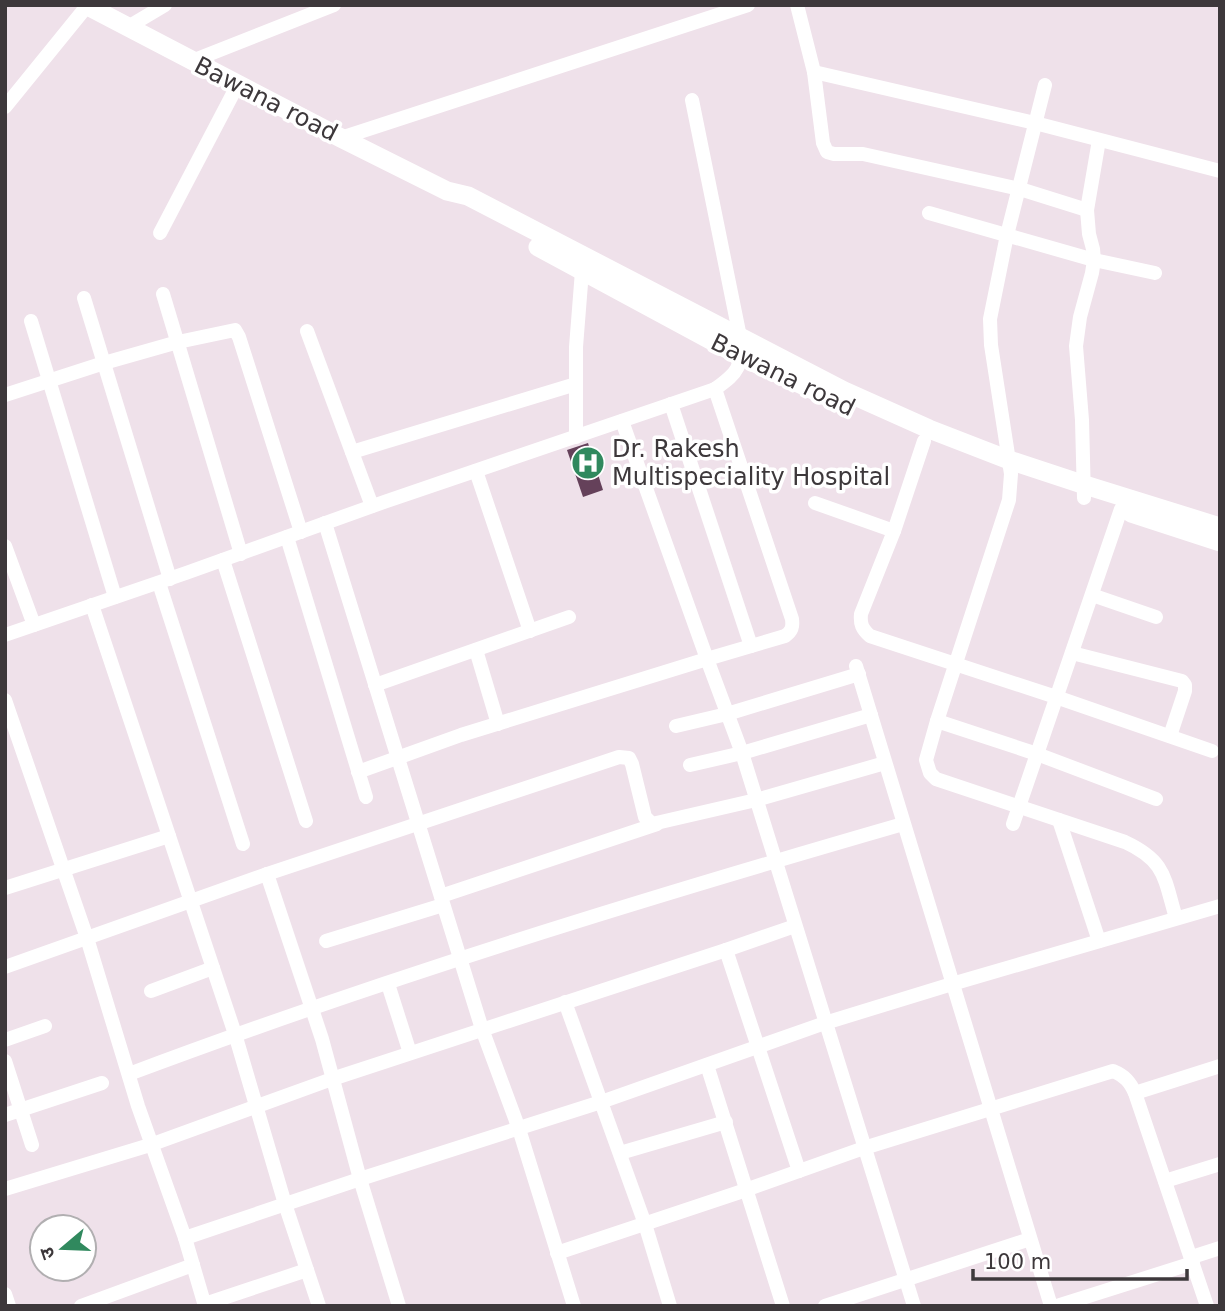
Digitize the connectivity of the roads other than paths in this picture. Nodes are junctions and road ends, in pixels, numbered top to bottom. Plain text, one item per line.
1 (165, 5) edge
2 (334, 5) edge
3 (748, 5) edge
4 (797, 5) edge
5 (87, 6) edge
6 (128, 27) junction
7 (192, 61) junction
8 (814, 72) junction
9 (238, 84) junction
10 (1045, 85) dead end
11 (692, 100) dead end
12 (5, 107) edge
13 (1035, 123) junction
14 (341, 138) junction
15 (1098, 140) junction
16 (1220, 171) edge
17 (1020, 188) junction
18 (447, 191) junction
19 (1087, 210) junction
20 (929, 213) dead end
21 (160, 233) dead end
22 (1007, 235) junction
23 (1094, 260) junction
24 (582, 271) junction
25 (1155, 273) dead end
26 (163, 294) dead end
27 (84, 298) dead end
28 (31, 321) dead end
29 (307, 331) dead end
30 (178, 342) junction
31 (740, 347) junction
32 (104, 363) junction
33 (785, 369) junction
34 (49, 382) junction
35 (576, 384) junction
36 (715, 388) junction
37 (5, 396) edge
38 (671, 404) junction
39 (622, 421) junction
40 (576, 437) junction
41 (924, 441) junction
42 (352, 452) junction
43 (1010, 467) junction
44 (476, 471) junction
45 (1084, 492) junction
46 (815, 503) dead end
47 (372, 506) junction
48 (1121, 509) junction
49 (325, 523) junction
50 (1220, 527) edge
51 (894, 531) junction
52 (302, 532) junction
53 (287, 537) junction
54 (1220, 542) edge
55 (5, 546) edge
56 (241, 554) junction
57 (223, 560) junction
58 (165, 581) junction
59 (1091, 595) junction
60 (115, 597) junction
61 (92, 605) junction
62 (569, 617) dead end
63 (1156, 617) dead end
64 (34, 625) junction
65 (530, 631) junction
66 (5, 635) edge
67 (751, 646) junction
68 (476, 650) junction
69 (1072, 653) junction
70 (707, 659) junction
71 (956, 664) junction
72 (375, 685) junction
73 (1056, 697) junction
74 (5, 700) edge
75 (727, 714) junction
76 (871, 715) junction
77 (937, 721) junction
78 (498, 724) junction
79 (676, 726) dead end
80 (1170, 736) junction
81 (1212, 751) dead end
82 (742, 753) junction
83 (1037, 754) junction
84 (397, 758) junction
85 (885, 763) junction
86 (690, 765) dead end
87 (358, 772) junction
88 (366, 797) dead end
89 (1156, 799) dead end
90 (756, 800) junction
91 (1019, 807) junction
92 (1059, 820) junction
93 (306, 821) dead end
94 (418, 824) junction
95 (657, 824) junction
96 (903, 824) junction
97 (1013, 824) dead end
98 (169, 836) junction
99 (243, 844) dead end
100 (775, 861) junction
101 (62, 869) junction
102 (267, 874) junction
103 (5, 888) edge
104 (442, 900) junction
105 (191, 901) junction
106 (1220, 905) edge
107 (1176, 918) junction
108 (795, 926) junction
109 (87, 939) junction
110 (326, 940) dead end
111 (1099, 941) junction
112 (726, 950) junction
113 (460, 959) junction
114 (5, 967) edge
115 (213, 968) junction
116 (387, 984) junction
117 (952, 984) junction
118 (152, 990) dead end
119 (565, 1002) junction
120 (311, 1009) junction
121 (825, 1023) junction
122 (45, 1026) dead end
123 (482, 1029) junction
124 (235, 1034) junction
125 (5, 1040) edge
126 (759, 1046) junction
127 (410, 1053) junction
128 (5, 1061) edge
129 (707, 1065) junction
130 (1220, 1066) edge
131 (129, 1074) junction
132 (332, 1079) junction
133 (102, 1083) dead end
134 (1135, 1093) junction
135 (601, 1102) junction
136 (256, 1105) junction
137 (990, 1109) junction
138 (20, 1110) junction
139 (5, 1115) edge
140 (726, 1122) junction
141 (519, 1129) junction
142 (150, 1144) junction
143 (32, 1145) dead end
144 (864, 1148) junction
145 (620, 1153) junction
146 (1220, 1164) edge
147 (799, 1171) junction
148 (360, 1179) junction
149 (1165, 1181) junction
150 (5, 1189) edge
151 (747, 1189) junction
152 (285, 1204) junction
153 (645, 1224) junction
154 (185, 1238) junction
155 (1030, 1239) junction
156 (1220, 1248) edge
157 (557, 1254) junction
158 (1193, 1260) junction
159 (193, 1265) junction
160 (307, 1270) junction
161 (905, 1279) junction
162 (5, 1294) edge
163 (205, 1305) edge
164 (9, 1306) edge
165 (81, 1306) edge
166 (319, 1306) edge
167 (399, 1306) edge
168 (574, 1306) edge
169 (670, 1306) edge
170 (783, 1306) edge
171 (825, 1306) edge
172 (914, 1306) edge
173 (1051, 1306) edge
174 (1057, 1306) edge
175 (1207, 1306) edge

1 - 6 street
2 - 7 street
3 - 14 street
4 - 8 street
5 - 6 street, Bawana road
5 - 12 street
6 - 7 street, Bawana road
7 - 9 street, Bawana road
8 - 13 street
8 - 17 street
9 - 14 street, Bawana road
9 - 21 street
10 - 13 street
11 - 31 street
13 - 15 street
13 - 17 street
14 - 18 street, Bawana road
15 - 16 street
15 - 19 street
17 - 19 street
17 - 22 street
18 - 24 street, Bawana road
18 - 31 street, Bawana road
19 - 23 street
20 - 22 street
22 - 23 street
22 - 43 street
23 - 25 street
23 - 45 street
24 - 31 street, Bawana road
24 - 35 street
26 - 30 street
27 - 32 street
28 - 34 street
29 - 42 street
30 - 32 street
30 - 52 street
30 - 56 street
31 - 33 street, Bawana road
31 - 36 street
32 - 34 street
32 - 58 street
33 - 41 street, Bawana road
33 - 43 street, Bawana road
34 - 37 street
34 - 60 street
35 - 40 street
35 - 42 street
36 - 38 street
36 - 67 street
38 - 39 street
38 - 67 street
39 - 40 street
39 - 70 street
40 - 44 street
41 - 43 street, Bawana road
41 - 51 street
42 - 47 street
43 - 45 street, Bawana road
43 - 71 street
44 - 47 street
44 - 65 street
45 - 48 street, Bawana road
45 - 50 street, Bawana road
46 - 51 street
47 - 49 street
48 - 54 street, Bawana road
48 - 59 street
49 - 52 street
49 - 72 street
51 - 71 street
52 - 53 street
53 - 56 street
53 - 87 street
55 - 64 street
56 - 57 street
57 - 58 street
57 - 93 street
58 - 60 street
58 - 99 street
59 - 63 street
59 - 69 street
60 - 61 street
61 - 64 street
61 - 98 street
62 - 65 street
64 - 66 street
65 - 68 street
67 - 70 street
68 - 72 street
68 - 78 street
69 - 73 street
69 - 80 street
70 - 75 street
70 - 78 street
71 - 73 street
71 - 77 street
72 - 84 street
73 - 80 street
73 - 83 street
74 - 101 street
75 - 76 street
75 - 79 street
75 - 82 street
76 - 82 street
76 - 85 street
77 - 83 street
77 - 91 street
78 - 84 street
80 - 81 street
82 - 86 street
82 - 90 street
83 - 89 street
83 - 91 street
84 - 87 street
84 - 94 street
85 - 90 street
85 - 96 street
87 - 88 street
90 - 95 street
90 - 100 street
91 - 92 street
91 - 97 street
92 - 107 street
92 - 111 street
94 - 95 street
94 - 102 street
94 - 104 street
95 - 104 street
96 - 100 street
96 - 117 street
98 - 101 street
98 - 105 street
100 - 108 street
100 - 113 street
101 - 103 street
101 - 109 street
102 - 105 street
102 - 120 street
104 - 110 street
104 - 113 street
105 - 109 street
105 - 115 street
106 - 107 street
107 - 111 street
108 - 112 street
108 - 121 street
109 - 114 street
109 - 131 street
111 - 117 street
112 - 119 street
112 - 126 street
113 - 116 street
113 - 123 street
115 - 118 street
115 - 124 street
116 - 120 street
116 - 127 street
117 - 121 street
117 - 137 street
119 - 123 street
119 - 135 street
120 - 124 street
120 - 132 street
121 - 126 street
121 - 144 street
122 - 125 street
123 - 127 street
123 - 141 street
124 - 131 street
124 - 136 street
126 - 129 street
126 - 147 street
127 - 132 street
128 - 138 street
129 - 135 street
129 - 140 street
130 - 134 street
131 - 142 street
132 - 136 street
132 - 148 street
133 - 138 street
134 - 137 street
134 - 149 street
135 - 141 street
135 - 145 street
136 - 142 street
136 - 152 street
137 - 144 street
137 - 155 street
138 - 139 street
138 - 143 street
140 - 145 street
140 - 151 street
141 - 148 street
141 - 157 street
142 - 150 street
142 - 154 street
144 - 147 street
144 - 161 street
145 - 153 street
146 - 149 street
147 - 151 street
148 - 152 street
148 - 167 street
149 - 158 street
151 - 153 street
151 - 170 street
152 - 154 street
152 - 160 street
153 - 157 street
153 - 169 street
154 - 159 street
155 - 161 street
155 - 173 street
156 - 158 street
157 - 168 street
158 - 174 street
158 - 175 street
159 - 163 street
159 - 165 street
160 - 163 street
160 - 166 street
161 - 171 street
161 - 172 street
162 - 164 street

